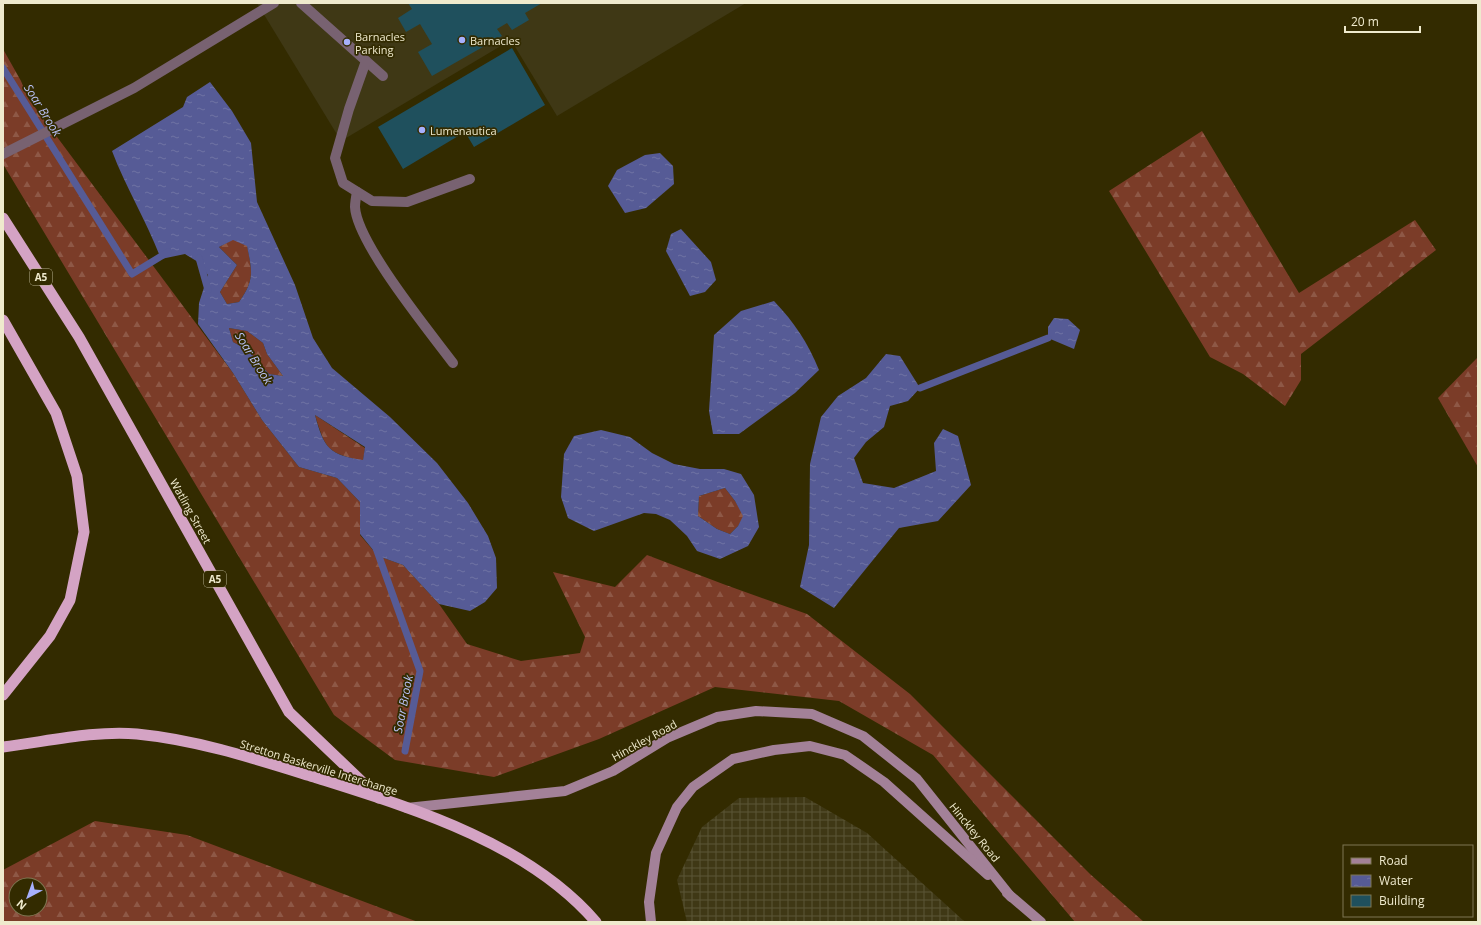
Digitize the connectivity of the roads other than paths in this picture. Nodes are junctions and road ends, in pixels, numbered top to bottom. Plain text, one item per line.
1 (274, 3) edge
2 (301, 3) edge
3 (366, 61) junction
4 (383, 76) dead end
5 (3, 154) edge
6 (470, 179) dead end
7 (357, 192) junction
8 (3, 218) edge
9 (3, 320) edge
10 (453, 363) dead end
11 (3, 695) edge
12 (3, 747) edge
13 (379, 798) junction
14 (407, 808) junction
15 (1011, 896) junction
16 (596, 922) edge
17 (651, 922) edge
18 (1041, 922) edge

1 - 5 lane
2 - 3 lane
3 - 4 lane
3 - 7 lane
6 - 7 lane
7 - 10 lane
8 - 13 highway, Watling Street / A5
9 - 11 highway
12 - 13 highway, Stretton Baskerville Interchange
13 - 14 highway, Stretton Baskerville Interchange
14 - 15 main road, Hinckley Road
14 - 16 highway, Stretton Baskerville Interchange
15 - 17 main road, Hinckley Road
15 - 18 main road, Hinckley Road

